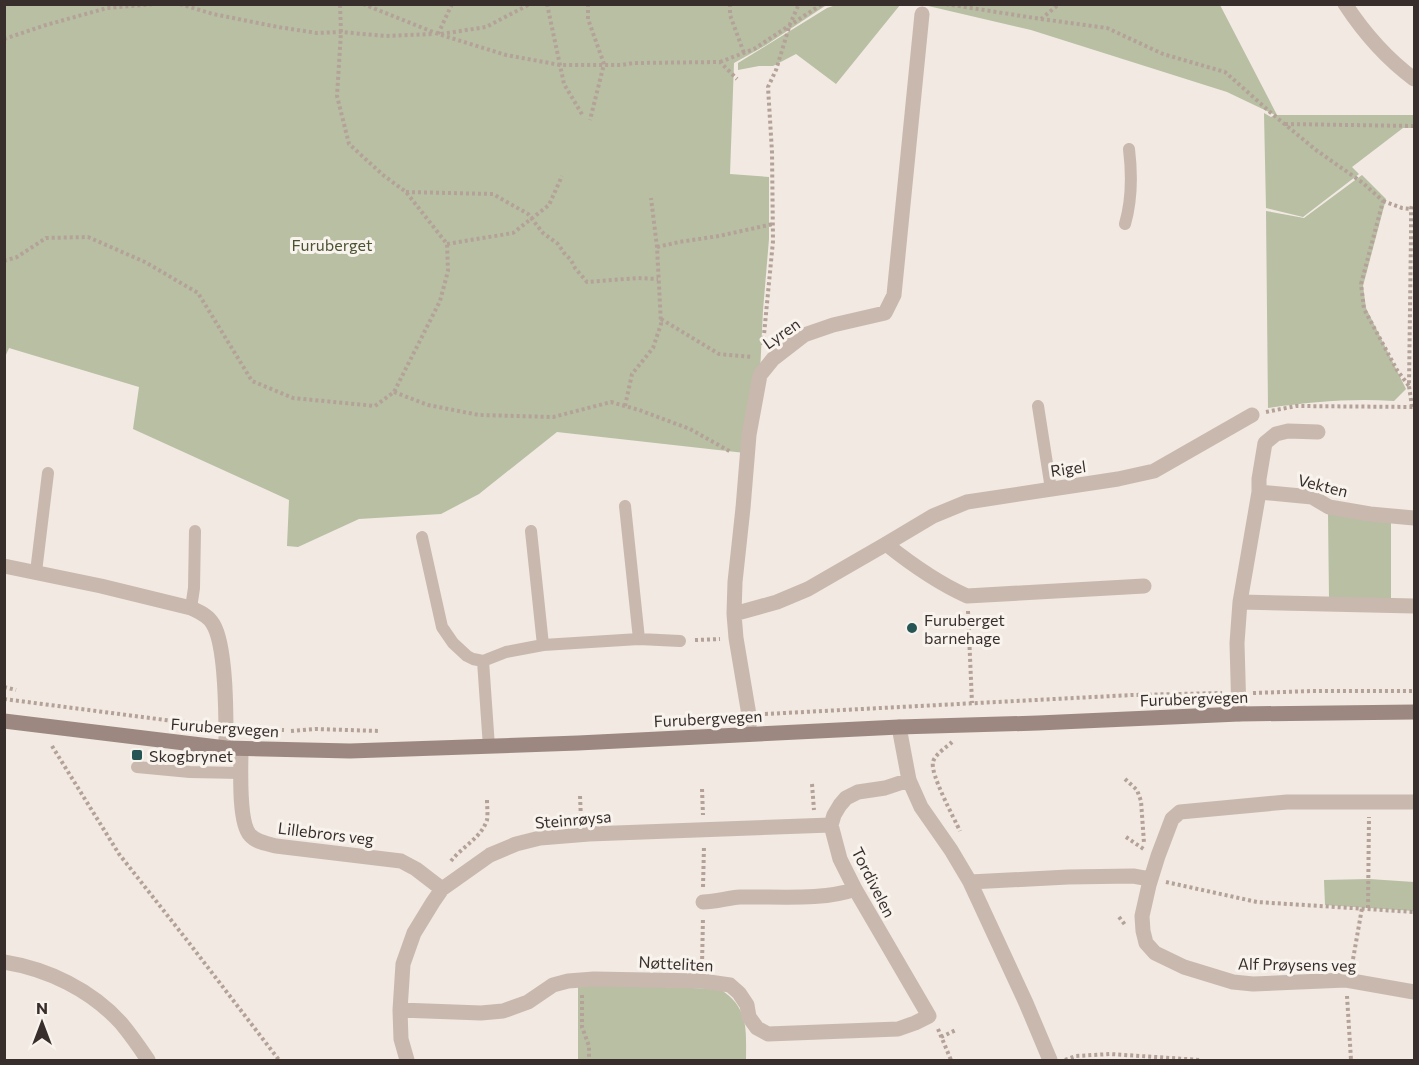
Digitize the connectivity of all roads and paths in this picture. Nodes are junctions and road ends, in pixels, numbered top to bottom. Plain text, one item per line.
1 (155, 4) edge
2 (180, 4) edge
3 (340, 4) edge
4 (363, 4) edge
5 (452, 4) edge
6 (530, 4) edge
7 (547, 4) edge
8 (588, 4) edge
9 (730, 4) edge
10 (800, 4) edge
11 (822, 4) edge
12 (946, 4) edge
13 (1059, 4) edge
14 (1345, 4) edge
15 (921, 14) dead end
16 (1041, 19) junction
17 (790, 24) junction
18 (341, 32) junction
19 (438, 34) junction
20 (4, 39) edge
21 (744, 53) junction
22 (720, 62) junction
23 (604, 64) junction
24 (560, 65) junction
25 (737, 79) dead end
26 (1414, 79) edge
27 (583, 116) dead end
28 (590, 120) dead end
29 (1284, 124) junction
30 (1414, 126) edge
31 (1130, 149) dead end
32 (562, 176) dead end
33 (406, 192) junction
34 (651, 198) dead end
35 (1383, 201) junction
36 (1413, 207) edge
37 (532, 219) junction
38 (773, 224) junction
39 (1125, 224) dead end
40 (447, 244) junction
41 (657, 247) junction
42 (4, 261) edge
43 (658, 279) junction
44 (661, 319) junction
45 (762, 358) junction
46 (760, 375) junction
47 (1409, 386) junction
48 (394, 392) junction
49 (625, 406) junction
50 (1038, 406) dead end
51 (1413, 407) edge
52 (1252, 415) joint
53 (1318, 432) dead end
54 (747, 461) junction
55 (48, 473) dead end
56 (1051, 489) junction
57 (1259, 492) junction
58 (625, 506) dead end
59 (1414, 518) edge
60 (195, 531) dead end
61 (531, 531) dead end
62 (422, 537) dead end
63 (886, 544) junction
64 (4, 566) edge
65 (36, 572) junction
66 (1144, 586) dead end
67 (967, 596) junction
68 (1240, 602) junction
69 (1414, 606) edge
70 (191, 608) junction
71 (734, 614) junction
72 (736, 638) junction
73 (639, 639) junction
74 (680, 641) joint
75 (543, 645) junction
76 (483, 661) junction
77 (4, 687) edge
78 (16, 690) dead end
79 (1414, 691) edge
80 (1239, 693) junction
81 (4, 699) edge
82 (972, 703) junction
83 (1414, 712) edge
84 (1239, 714) junction
85 (748, 715) junction
86 (670, 719) dead end
87 (5, 724) edge
88 (226, 725) junction
89 (898, 727) junction
90 (386, 732) dead end
91 (749, 734) junction
92 (957, 738) dead end
93 (52, 746) dead end
94 (489, 747) junction
95 (234, 748) junction
96 (138, 767) dead end
97 (241, 773) junction
98 (1125, 779) dead end
99 (909, 780) junction
100 (812, 784) dead end
101 (702, 789) dead end
102 (580, 796) dead end
103 (487, 800) dead end
104 (1369, 801) junction
105 (1414, 802) edge
106 (814, 808) dead end
107 (703, 813) dead end
108 (581, 819) dead end
109 (831, 825) junction
110 (960, 831) dead end
111 (1125, 837) dead end
112 (1150, 879) junction
113 (970, 882) junction
114 (439, 886) junction
115 (855, 889) junction
116 (703, 902) dead end
117 (1362, 908) junction
118 (1368, 909) junction
119 (1414, 912) edge
120 (1119, 917) dead end
121 (1125, 925) dead end
122 (1354, 953) dead end
123 (4, 962) edge
124 (582, 980) junction
125 (1346, 980) junction
126 (1414, 992) edge
127 (400, 1010) junction
128 (929, 1016) junction
129 (956, 1030) dead end
130 (941, 1037) junction
131 (148, 1060) edge
132 (279, 1060) edge
133 (407, 1060) edge
134 (589, 1060) edge
135 (951, 1060) edge
136 (1050, 1060) edge
137 (1062, 1060) edge
138 (1201, 1060) edge
139 (1351, 1060) edge

1 - 20 path
2 - 18 path
3 - 18 path
4 - 19 path
5 - 19 path
6 - 19 path
7 - 24 path
8 - 23 path
9 - 21 path
10 - 17 path
11 - 17 path
12 - 16 path
13 - 16 path
14 - 26 street
15 - 46 street, Lyren
16 - 29 path
17 - 21 path
17 - 38 path
18 - 19 path
18 - 33 path
19 - 24 path
21 - 22 path
22 - 23 path
22 - 25 path
23 - 24 path
23 - 28 path
24 - 27 path
29 - 30 path
29 - 35 path
31 - 39 lane
32 - 37 path
33 - 37 path
33 - 40 path
34 - 41 path
35 - 36 path
35 - 47 path
36 - 47 path
37 - 40 path
37 - 43 path
38 - 41 path
38 - 45 path
40 - 48 path
41 - 43 path
42 - 48 path
43 - 44 path
44 - 45 path
44 - 49 path
45 - 46 path
46 - 54 street
47 - 51 path
48 - 49 path
49 - 54 path
50 - 56 lane
51 - 52 path
52 - 56 street, Rigel
53 - 57 street
54 - 71 street
55 - 65 lane
56 - 63 street, Rigel
57 - 59 street, Vekten
57 - 68 street
58 - 73 lane
60 - 70 lane
61 - 75 lane
62 - 76 lane
63 - 67 street
63 - 71 street, Rigel
64 - 65 street
65 - 70 street
66 - 67 street
67 - 82 path
68 - 69 street
68 - 80 street
70 - 88 street
71 - 72 street
72 - 74 path
72 - 85 street
73 - 74 lane
73 - 75 lane
75 - 76 lane
76 - 94 lane
77 - 78 path
79 - 80 path
80 - 82 path
80 - 84 street
81 - 88 path
82 - 85 path
83 - 84 main road, Furubergvegen
84 - 89 main road, Furubergvegen
85 - 86 path
85 - 91 street
87 - 95 main road, Furubergvegen
88 - 90 path
88 - 95 street
89 - 91 main road, Furubergvegen
89 - 99 street
91 - 94 main road, Furubergvegen
92 - 110 path
93 - 132 path
94 - 95 main road, Furubergvegen
95 - 97 street, Lillebrors veg
96 - 97 lane
97 - 114 street, Lillebrors veg
98 - 111 path
99 - 109 street
99 - 113 street
100 - 106 path
101 - 107 path
102 - 108 path
103 - 114 path
104 - 105 street, Alf Prøysens veg
104 - 112 street, Alf Prøysens veg
104 - 118 path
109 - 114 street, Steinrøysa
109 - 115 street, Tordivelen
112 - 113 street
112 - 117 path
112 - 125 street, Alf Prøysens veg
113 - 136 street
114 - 127 street, Steinrøysa
115 - 116 street
115 - 128 street, Tordivelen
117 - 118 path
117 - 122 path
118 - 119 path
120 - 121 path
123 - 131 street
124 - 127 street, Nøtteliten
124 - 128 street, Nøtteliten
124 - 134 path
125 - 126 street, Alf Prøysens veg
125 - 139 path
127 - 133 street, Steinrøysa
128 - 130 path
129 - 130 path
130 - 135 path
137 - 138 path

